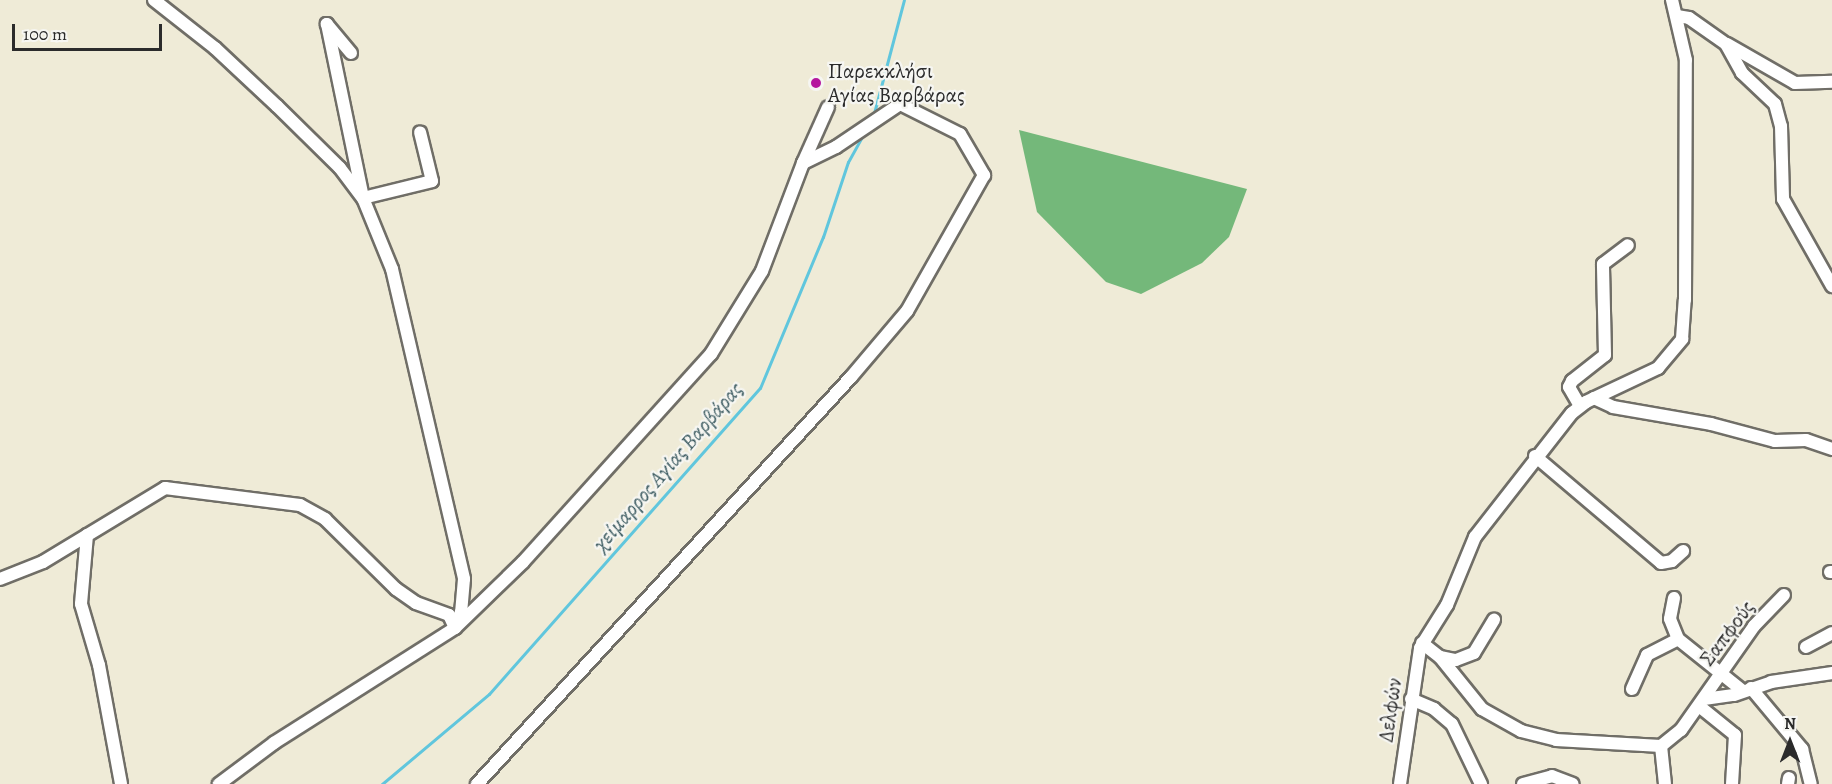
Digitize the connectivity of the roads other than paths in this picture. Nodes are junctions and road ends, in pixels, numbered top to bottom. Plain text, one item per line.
1 (154, 0) edge
2 (1672, 0) edge
3 (1677, 16) junction
4 (1726, 44) junction
5 (351, 52) dead end
6 (1832, 82) edge
7 (828, 106) dead end
8 (420, 132) dead end
9 (803, 163) junction
10 (363, 198) junction
11 (1628, 245) dead end
12 (1832, 286) edge
13 (1594, 398) junction
14 (1580, 406) junction
15 (1832, 449) edge
16 (1535, 456) junction
17 (87, 535) junction
18 (1683, 551) dead end
19 (0, 579) edge
20 (1784, 594) dead end
21 (1674, 598) dead end
22 (1494, 620) dead end
23 (455, 628) junction
24 (1832, 633) edge
25 (1678, 639) junction
26 (1422, 643) junction
27 (1806, 647) dead end
28 (1440, 657) junction
29 (1832, 673) edge
30 (1719, 675) junction
31 (1632, 689) dead end
32 (1747, 689) junction
33 (1411, 699) junction
34 (1701, 703) junction
35 (1661, 746) junction
36 (121, 784) edge
37 (219, 784) edge
38 (477, 784) edge
39 (1400, 784) edge
40 (1481, 784) edge
41 (1523, 784) edge
42 (1573, 784) edge
43 (1665, 784) edge
44 (1733, 784) edge
45 (1744, 784) edge
46 (1811, 784) edge

1 - 10 street
2 - 3 street
3 - 4 street
3 - 13 street
4 - 6 street
4 - 12 street
5 - 10 street
7 - 9 street
8 - 10 street
9 - 23 street
9 - 38 street
10 - 23 street
11 - 14 street
13 - 14 street
13 - 15 street
14 - 16 street
16 - 18 street
16 - 26 street
17 - 19 street
17 - 23 street
17 - 36 street
20 - 30 street, Σαπφούς
21 - 25 street
22 - 28 street
23 - 37 street
24 - 27 street
25 - 30 street
25 - 31 street
26 - 28 street
26 - 33 street, Δελφών
28 - 35 street
29 - 32 street, Σαπφούς
30 - 32 street
30 - 34 street, Σαπφούς
32 - 34 street, Σαπφούς
32 - 46 street
33 - 39 street, Δελφών
33 - 40 street
34 - 35 street, Σαπφούς
34 - 44 street
35 - 43 street
41 - 42 street
44 - 45 street

